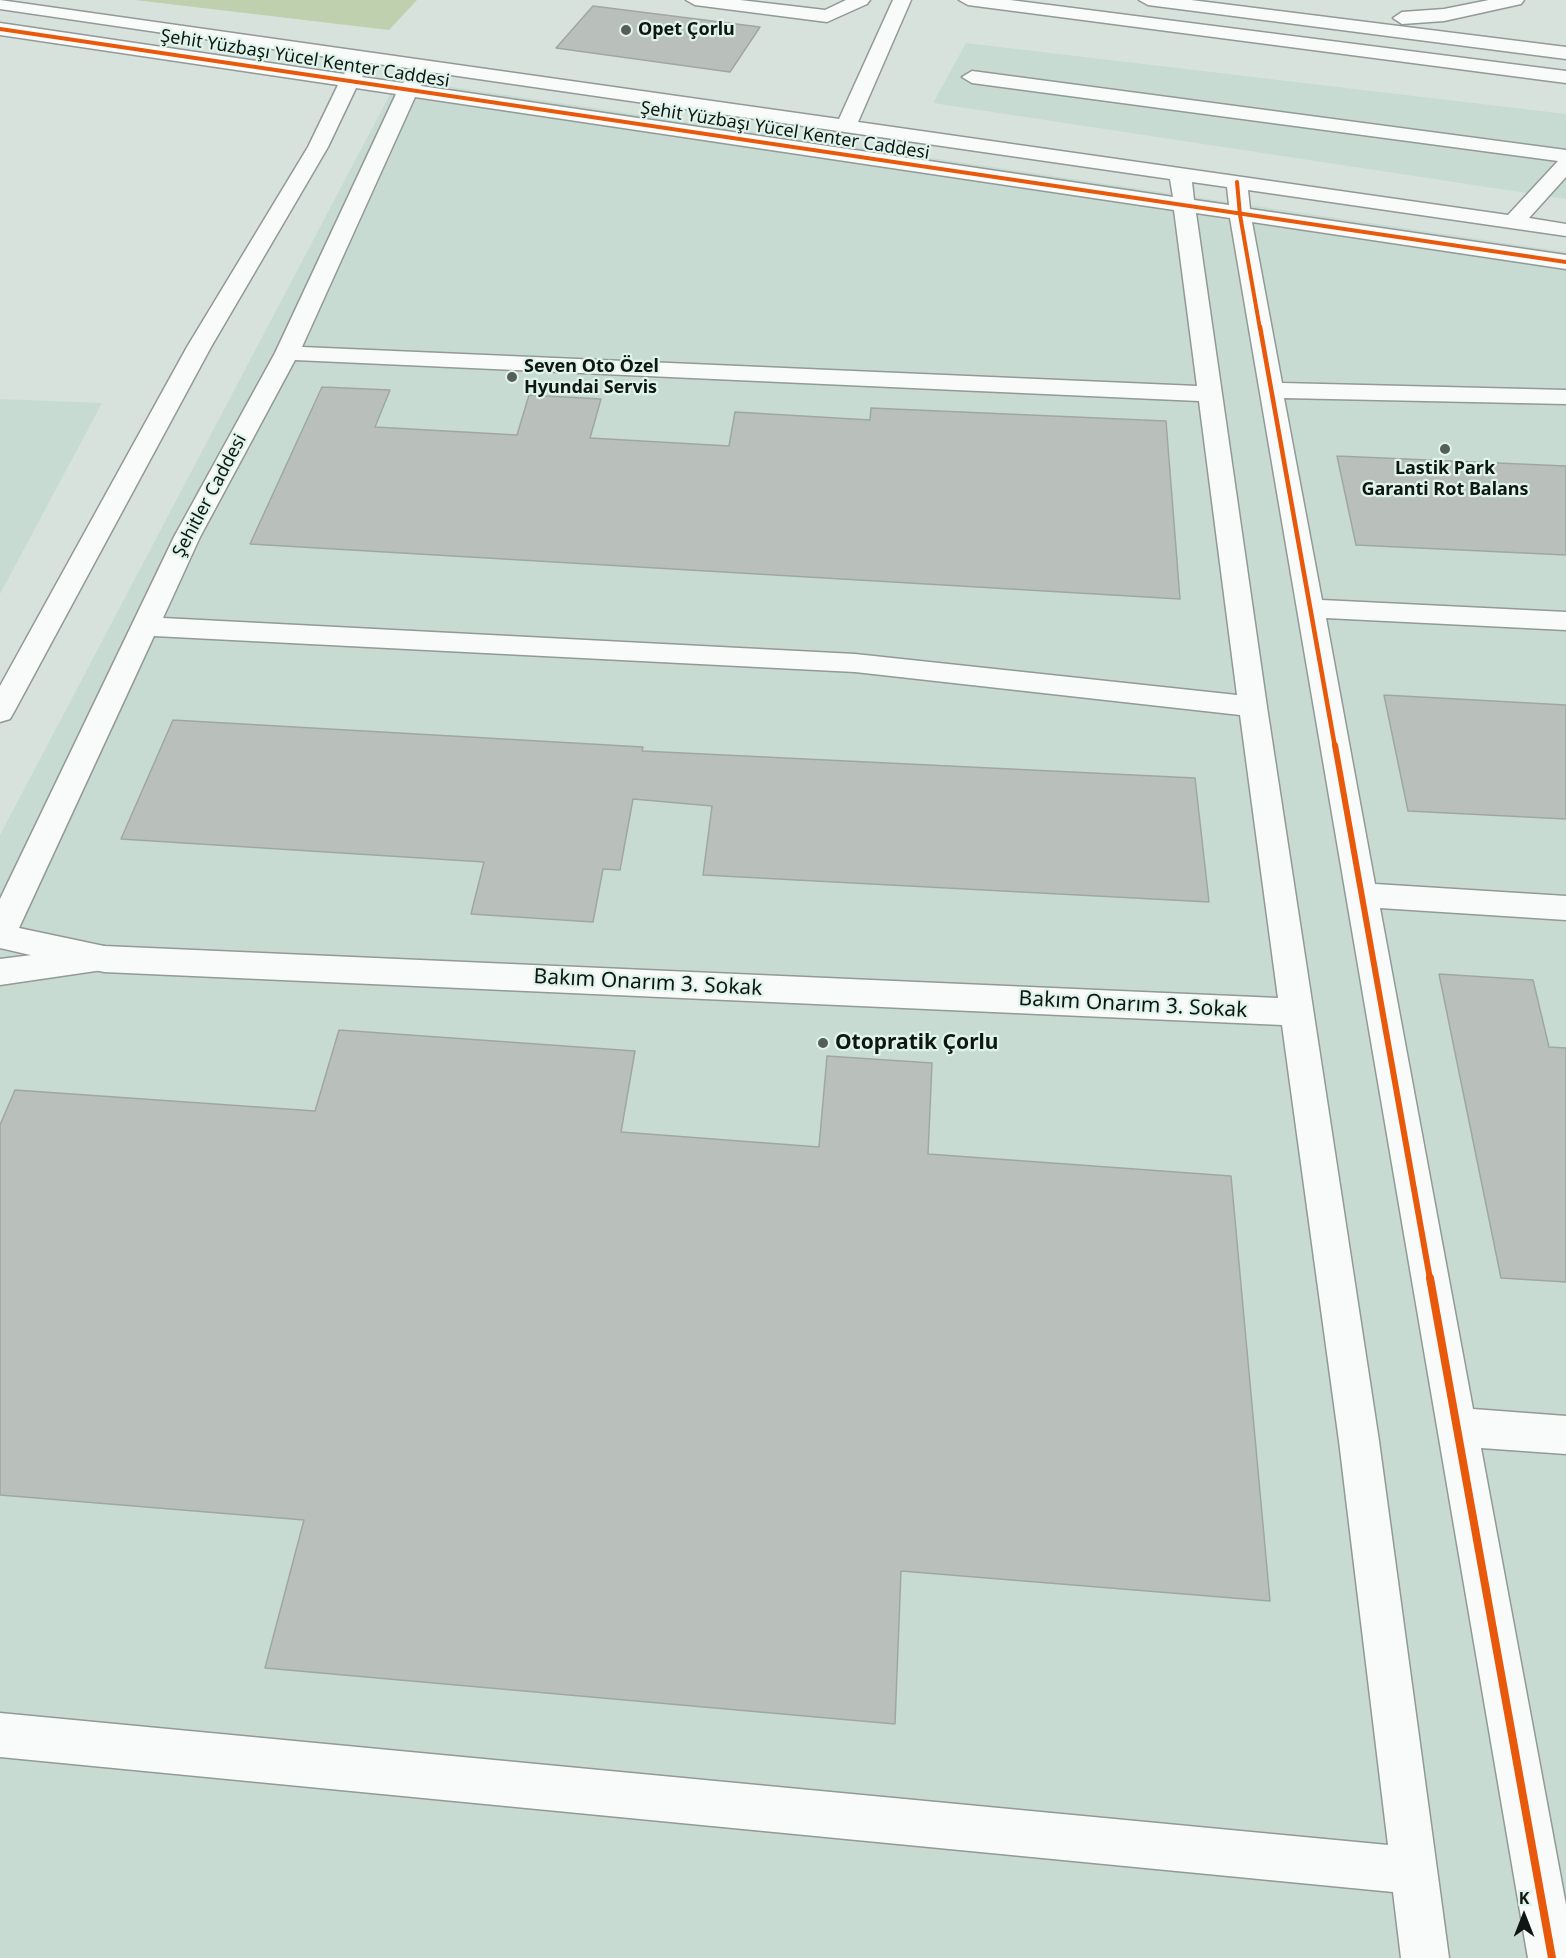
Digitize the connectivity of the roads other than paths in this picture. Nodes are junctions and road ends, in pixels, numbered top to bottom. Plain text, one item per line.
1 (695, 0) edge
2 (861, 0) edge
3 (902, 0) edge
4 (968, 0) edge
5 (1149, 0) edge
6 (1515, 0) edge
7 (0, 4) edge
8 (0, 29) edge
9 (1566, 53) edge
10 (369, 57) junction
11 (428, 65) junction
12 (972, 77) dead end
13 (1566, 77) edge
14 (350, 80) junction
15 (408, 90) junction
16 (846, 126) junction
17 (1566, 156) edge
18 (1566, 165) edge
19 (1181, 190) junction
20 (1238, 198) junction
21 (1513, 223) junction
22 (1566, 230) edge
23 (1566, 262) edge
24 (287, 352) junction
25 (1271, 390) junction
26 (1209, 394) junction
27 (1566, 397) edge
28 (1310, 608) junction
29 (1566, 621) edge
30 (146, 626) junction
31 (1253, 707) junction
32 (0, 712) edge
33 (1361, 895) junction
34 (1566, 908) edge
35 (0, 934) edge
36 (104, 959) junction
37 (0, 972) edge
38 (1298, 1012) junction
39 (1457, 1427) junction
40 (1566, 1435) edge
41 (0, 1735) edge
42 (1413, 1871) junction
43 (1425, 1958) edge
44 (1552, 1958) edge

1 - 2 main road
3 - 16 main road
4 - 13 main road
5 - 6 main road
5 - 9 main road
7 - 10 main road, Şehit Yüzbaşı Yücel Kenter Caddesi
8 - 14 main road, Şehit Yüzbaşı Yücel Kenter Caddesi
10 - 11 main road, Şehit Yüzbaşı Yücel Kenter Caddesi
10 - 14 main road
11 - 15 main road, Şehitler Caddesi
11 - 16 main road, Şehit Yüzbaşı Yücel Kenter Caddesi
12 - 17 main road
14 - 15 main road, Şehit Yüzbaşı Yücel Kenter Caddesi
14 - 32 main road
15 - 19 main road, Şehit Yüzbaşı Yücel Kenter Caddesi
15 - 24 main road, Şehitler Caddesi
16 - 19 main road, Şehit Yüzbaşı Yücel Kenter Caddesi
18 - 21 main road
19 - 20 main road, Şehit Yüzbaşı Yücel Kenter Caddesi
19 - 20 main road, Şehit Yüzbaşı Yücel Kenter Caddesi
19 - 26 main road
20 - 21 main road, Şehit Yüzbaşı Yücel Kenter Caddesi
20 - 23 main road, Şehit Yüzbaşı Yücel Kenter Caddesi
20 - 25 main road
21 - 22 main road, Şehit Yüzbaşı Yücel Kenter Caddesi
24 - 26 main road
24 - 30 main road, Şehitler Caddesi
25 - 27 main road
25 - 28 main road
26 - 31 main road
28 - 29 main road
28 - 33 main road
30 - 31 main road
30 - 35 main road, Şehitler Caddesi
31 - 38 main road
33 - 34 main road
33 - 39 main road
35 - 36 main road, Bakım Onarım 3. Sokak
36 - 37 main road
36 - 38 main road, Bakım Onarım 3. Sokak
38 - 42 main road
39 - 40 main road
39 - 44 main road
41 - 42 main road
42 - 43 main road

